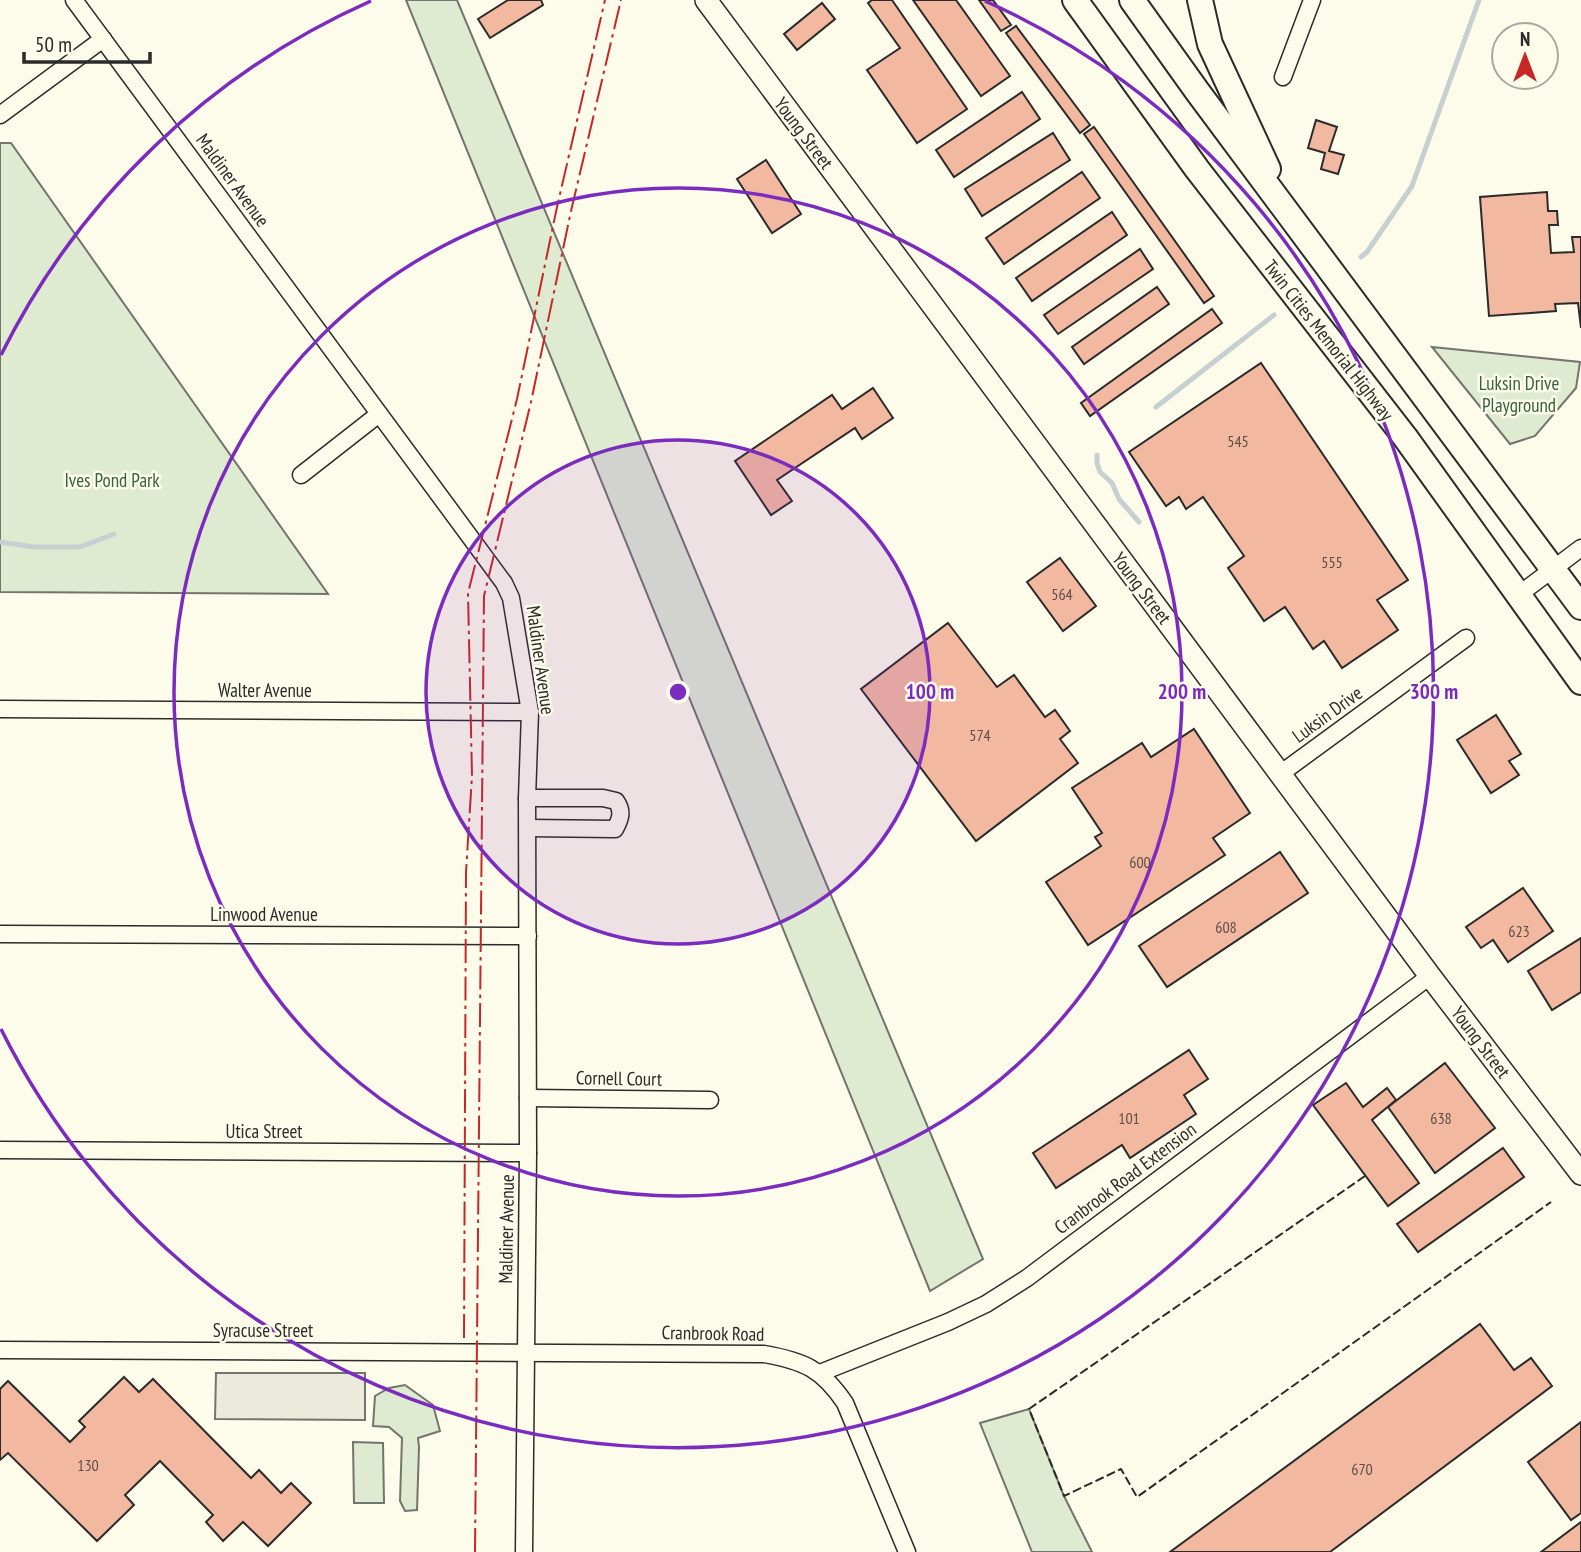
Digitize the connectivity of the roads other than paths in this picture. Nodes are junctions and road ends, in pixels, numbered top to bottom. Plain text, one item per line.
1 (74, 0) edge
2 (706, 0) edge
3 (1132, 0) edge
4 (1200, 0) edge
5 (1312, 0) edge
6 (1075, 3) edge
7 (103, 39) junction
8 (1283, 77) dead end
9 (0, 115) edge
10 (1291, 217) junction
11 (379, 414) junction
12 (301, 475) dead end
13 (1581, 548) edge
14 (1553, 568) junction
15 (1517, 596) junction
16 (1581, 607) edge
17 (1466, 638) dead end
18 (1581, 682) edge
19 (0, 709) edge
20 (530, 712) junction
21 (1280, 774) junction
22 (527, 798) junction
23 (528, 828) junction
24 (0, 934) edge
25 (528, 936) junction
26 (1430, 976) junction
27 (528, 1098) junction
28 (710, 1100) dead end
29 (0, 1150) edge
30 (528, 1153) junction
31 (1581, 1174) edge
32 (0, 1350) edge
33 (526, 1352) junction
34 (820, 1373) junction
35 (524, 1552) edge
36 (907, 1552) edge

1 - 7 street, Maldiner Avenue
2 - 21 street, Young Street
3 - 10 main road
4 - 10 main road
5 - 8 street
6 - 15 main road, Twin Cities Memorial Highway
7 - 9 street
7 - 11 street, Maldiner Avenue
10 - 14 main road
11 - 12 street
11 - 20 street, Maldiner Avenue
13 - 14 street
14 - 15 street
14 - 16 main road
15 - 18 main road, Twin Cities Memorial Highway
17 - 21 street, Luksin Drive
19 - 20 street, Walter Avenue
20 - 22 street, Maldiner Avenue
21 - 26 street, Young Street
22 - 23 street, Maldiner Avenue
22 - 23 street
23 - 25 street, Maldiner Avenue
24 - 25 street, Linwood Avenue
25 - 27 street, Maldiner Avenue
26 - 31 street, Young Street
26 - 34 street, Cranbrook Road Extension
27 - 28 street, Cornell Court
27 - 30 street, Maldiner Avenue
29 - 30 street, Utica Street
30 - 33 street, Maldiner Avenue
32 - 33 street, Syracuse Street
33 - 34 street, Cranbrook Road
33 - 35 street, Maldiner Avenue
34 - 36 street, Cranbrook Road

